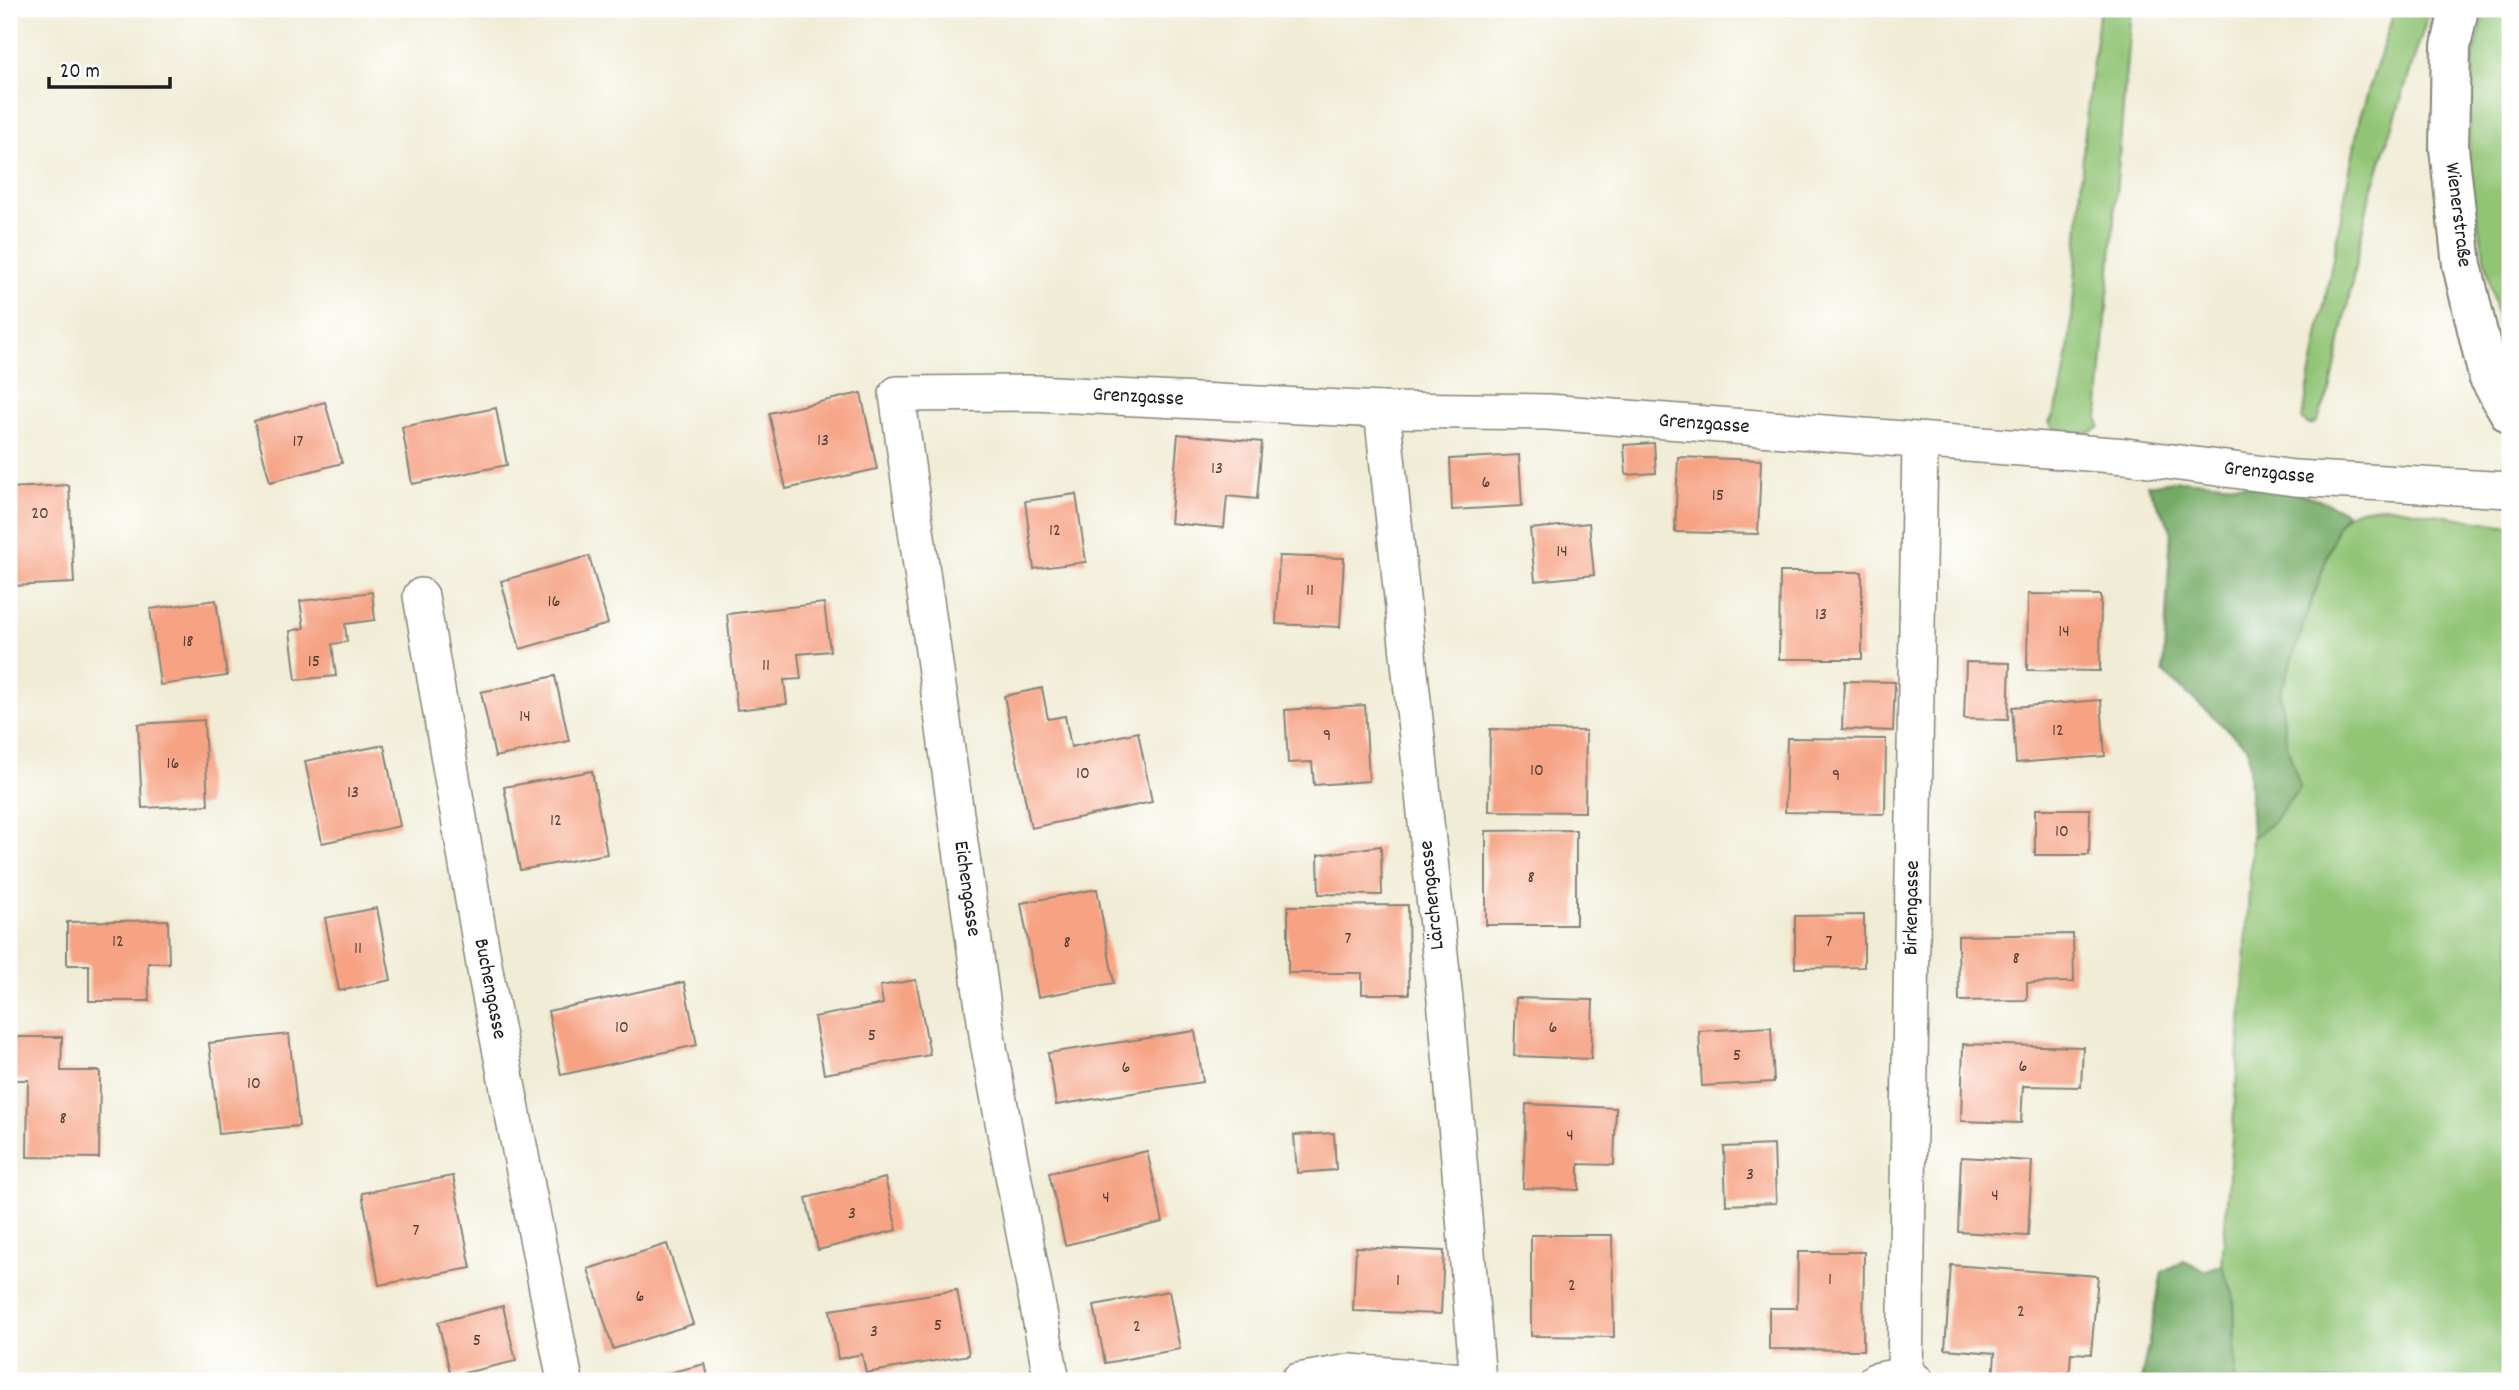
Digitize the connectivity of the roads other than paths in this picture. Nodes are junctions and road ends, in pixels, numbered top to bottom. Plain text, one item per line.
1 (2459, 9) edge
2 (897, 394) joint
3 (1382, 410) junction
4 (2510, 414) edge
5 (1920, 442) junction
6 (2510, 490) edge
7 (421, 596) dead end
8 (1899, 1379) edge
9 (565, 1381) edge
10 (1052, 1381) edge
11 (1298, 1381) edge
12 (1464, 1381) edge
13 (1478, 1381) edge

1 - 4 street, Wienerstraße
2 - 3 street, Grenzgasse
2 - 10 street, Eichengasse
3 - 5 street, Grenzgasse
3 - 13 street, Lärchengasse
5 - 6 street, Grenzgasse
5 - 8 street, Birkengasse
7 - 9 street, Buchengasse
11 - 12 street

